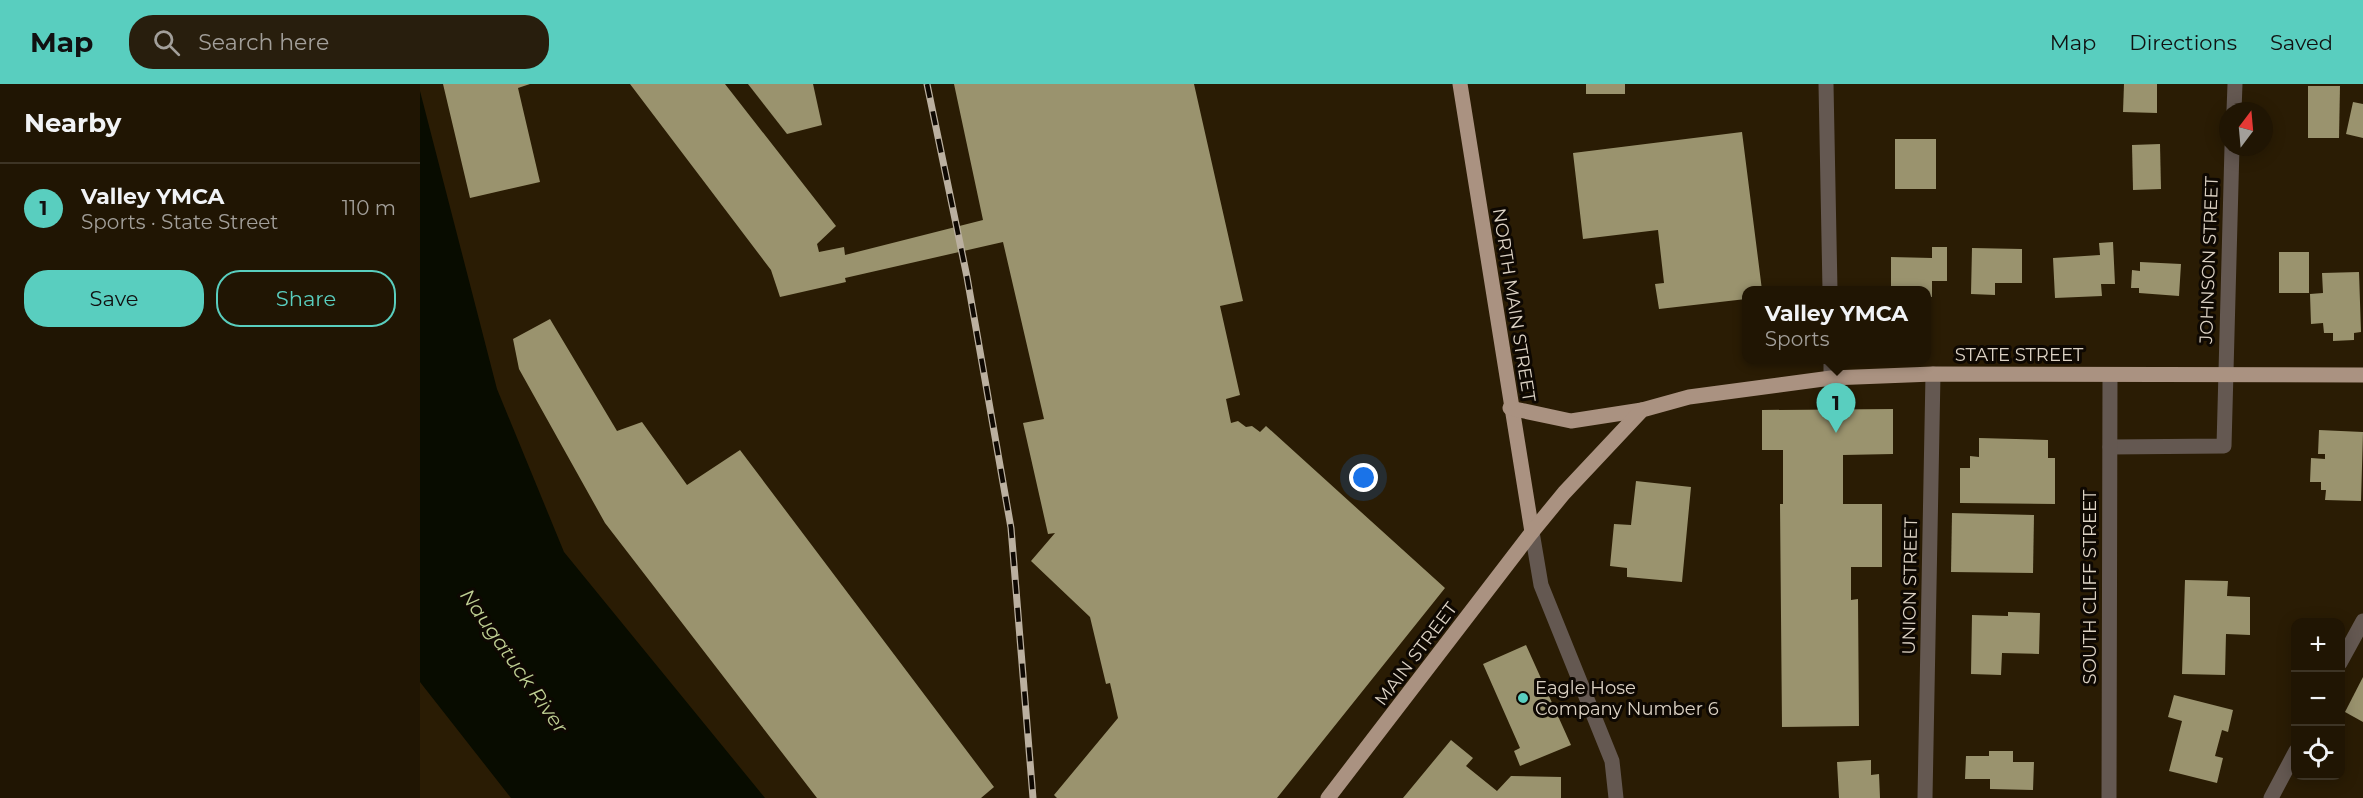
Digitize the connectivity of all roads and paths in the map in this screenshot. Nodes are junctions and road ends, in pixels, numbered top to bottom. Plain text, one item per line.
1 (1460, 84) edge
2 (1826, 84) edge
3 (2235, 84) edge
4 (2234, 102) edge
5 (2232, 156) edge
6 (1830, 286) edge
7 (1831, 364) edge
8 (1933, 374) junction
9 (2225, 374) junction
10 (2110, 375) junction
11 (2363, 375) edge
12 (1831, 378) junction
13 (1510, 408) junction
14 (1642, 410) junction
15 (2110, 447) junction
16 (1532, 532) junction
17 (2363, 621) edge
18 (2345, 654) edge
19 (2291, 759) edge
20 (1328, 798) edge
21 (1616, 798) edge
22 (1925, 798) edge
23 (2109, 798) edge
24 (2271, 798) edge

1 - 13 main road, NORTH MAIN STREET
2 - 6 street
3 - 4 street
5 - 9 street, JOHNSON STREET
7 - 12 street
8 - 10 main road, STATE STREET
8 - 12 main road, STATE STREET
8 - 22 street, UNION STREET
9 - 10 main road, STATE STREET
9 - 11 main road, STATE STREET
9 - 15 street, JOHNSON STREET
10 - 15 street, SOUTH CLIFF STREET
12 - 14 main road, STATE STREET
13 - 14 main road, STATE STREET
13 - 16 main road, NORTH MAIN STREET
14 - 16 main road
15 - 23 street, SOUTH CLIFF STREET
16 - 20 main road, MAIN STREET
16 - 21 street
17 - 18 street
19 - 24 street

